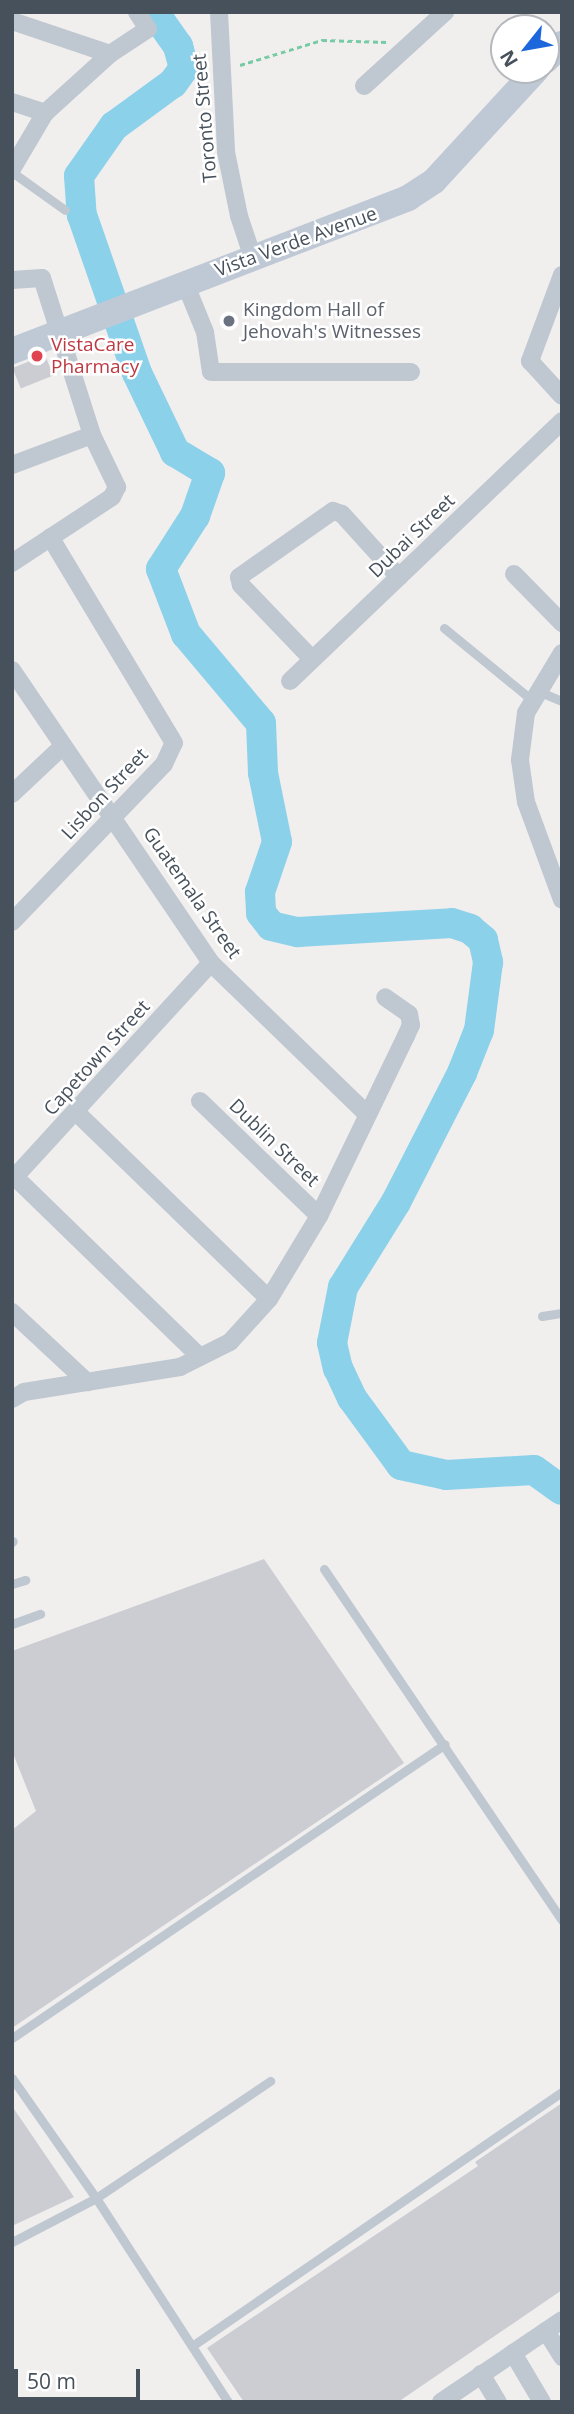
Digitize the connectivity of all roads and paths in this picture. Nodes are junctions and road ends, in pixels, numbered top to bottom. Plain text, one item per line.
1 (137, 12) edge
2 (219, 12) edge
3 (445, 12) edge
4 (12, 21) edge
5 (411, 43) junction
6 (110, 54) junction
7 (220, 70) junction
8 (524, 84) edge
9 (364, 86) dead end
10 (12, 102) edge
11 (45, 113) junction
12 (12, 171) edge
13 (65, 210) dead end
14 (253, 258) junction
15 (562, 275) edge
16 (12, 280) edge
17 (185, 283) junction
18 (61, 332) junction
19 (12, 351) edge
20 (411, 372) dead end
21 (562, 396) edge
22 (562, 421) edge
23 (92, 435) junction
24 (12, 464) edge
25 (50, 537) junction
26 (12, 563) edge
27 (514, 574) dead end
28 (399, 577) junction
29 (562, 623) edge
30 (444, 628) dead end
31 (562, 653) edge
32 (312, 659) junction
33 (12, 670) edge
34 (290, 681) dead end
35 (534, 696) junction
36 (562, 702) edge
37 (63, 746) junction
38 (12, 794) edge
39 (114, 816) junction
40 (556, 870) edge
41 (562, 900) edge
42 (12, 922) edge
43 (211, 963) junction
44 (385, 997) dead end
45 (200, 1101) dead end
46 (77, 1113) junction
47 (368, 1114) junction
48 (14, 1178) edge
49 (320, 1216) junction
50 (269, 1299) junction
51 (12, 1312) edge
52 (562, 1313) edge
53 (542, 1316) dead end
54 (200, 1357) junction
55 (87, 1382) junction
56 (12, 1399) edge
57 (324, 1569) dead end
58 (25, 1580) dead end
59 (12, 1584) edge
60 (40, 1614) dead end
61 (12, 1624) edge
62 (445, 1744) junction
63 (562, 1920) edge
64 (12, 2038) edge
65 (12, 2078) edge
66 (270, 2081) dead end
67 (562, 2092) edge
68 (96, 2197) junction
69 (12, 2242) edge
70 (562, 2320) edge
71 (546, 2331) junction
72 (192, 2346) junction
73 (513, 2353) junction
74 (562, 2357) edge
75 (481, 2374) junction
76 (448, 2400) edge
77 (228, 2402) edge
78 (498, 2402) edge
79 (542, 2402) edge

1 - 6 street
2 - 7 street, Toronto Street
3 - 5 street
4 - 6 street
5 - 7 path
5 - 9 street
6 - 11 street
7 - 14 street, Toronto Street
8 - 14 street, Vista Verde Avenue
10 - 11 street
11 - 12 street
12 - 13 lane
14 - 17 street, Vista Verde Avenue
15 - 21 street
16 - 18 street
17 - 18 street, Vista Verde Avenue
17 - 20 street
18 - 19 street, Vista Verde Avenue
18 - 23 street
22 - 28 street, Dubai Street
23 - 24 street
23 - 25 street
25 - 26 street
25 - 39 street, Lisbon Street
27 - 29 street
28 - 32 street, Dubai Street
28 - 32 street
30 - 35 lane
31 - 35 street
32 - 34 street, Dubai Street
33 - 37 street, Guatemala Street
35 - 36 lane
35 - 40 street
37 - 38 street
37 - 39 street, Guatemala Street
39 - 42 street, Lisbon Street
39 - 43 street, Guatemala Street
40 - 41 street
43 - 46 street, Capetown Street
43 - 47 street, Guatemala Street
44 - 47 street
45 - 49 street, Dublin Street
46 - 48 street, Capetown Street
46 - 50 street
47 - 49 street
48 - 54 street
49 - 50 street
50 - 54 street
51 - 55 street
52 - 53 lane
54 - 55 street
55 - 56 street
57 - 62 lane
58 - 59 lane
60 - 61 lane
62 - 63 lane
62 - 64 lane
65 - 68 lane
66 - 68 lane
67 - 72 lane
68 - 69 lane
68 - 72 lane
70 - 71 street
71 - 73 street
71 - 74 street
72 - 77 lane
73 - 75 street
73 - 79 street
75 - 76 street
75 - 78 street

